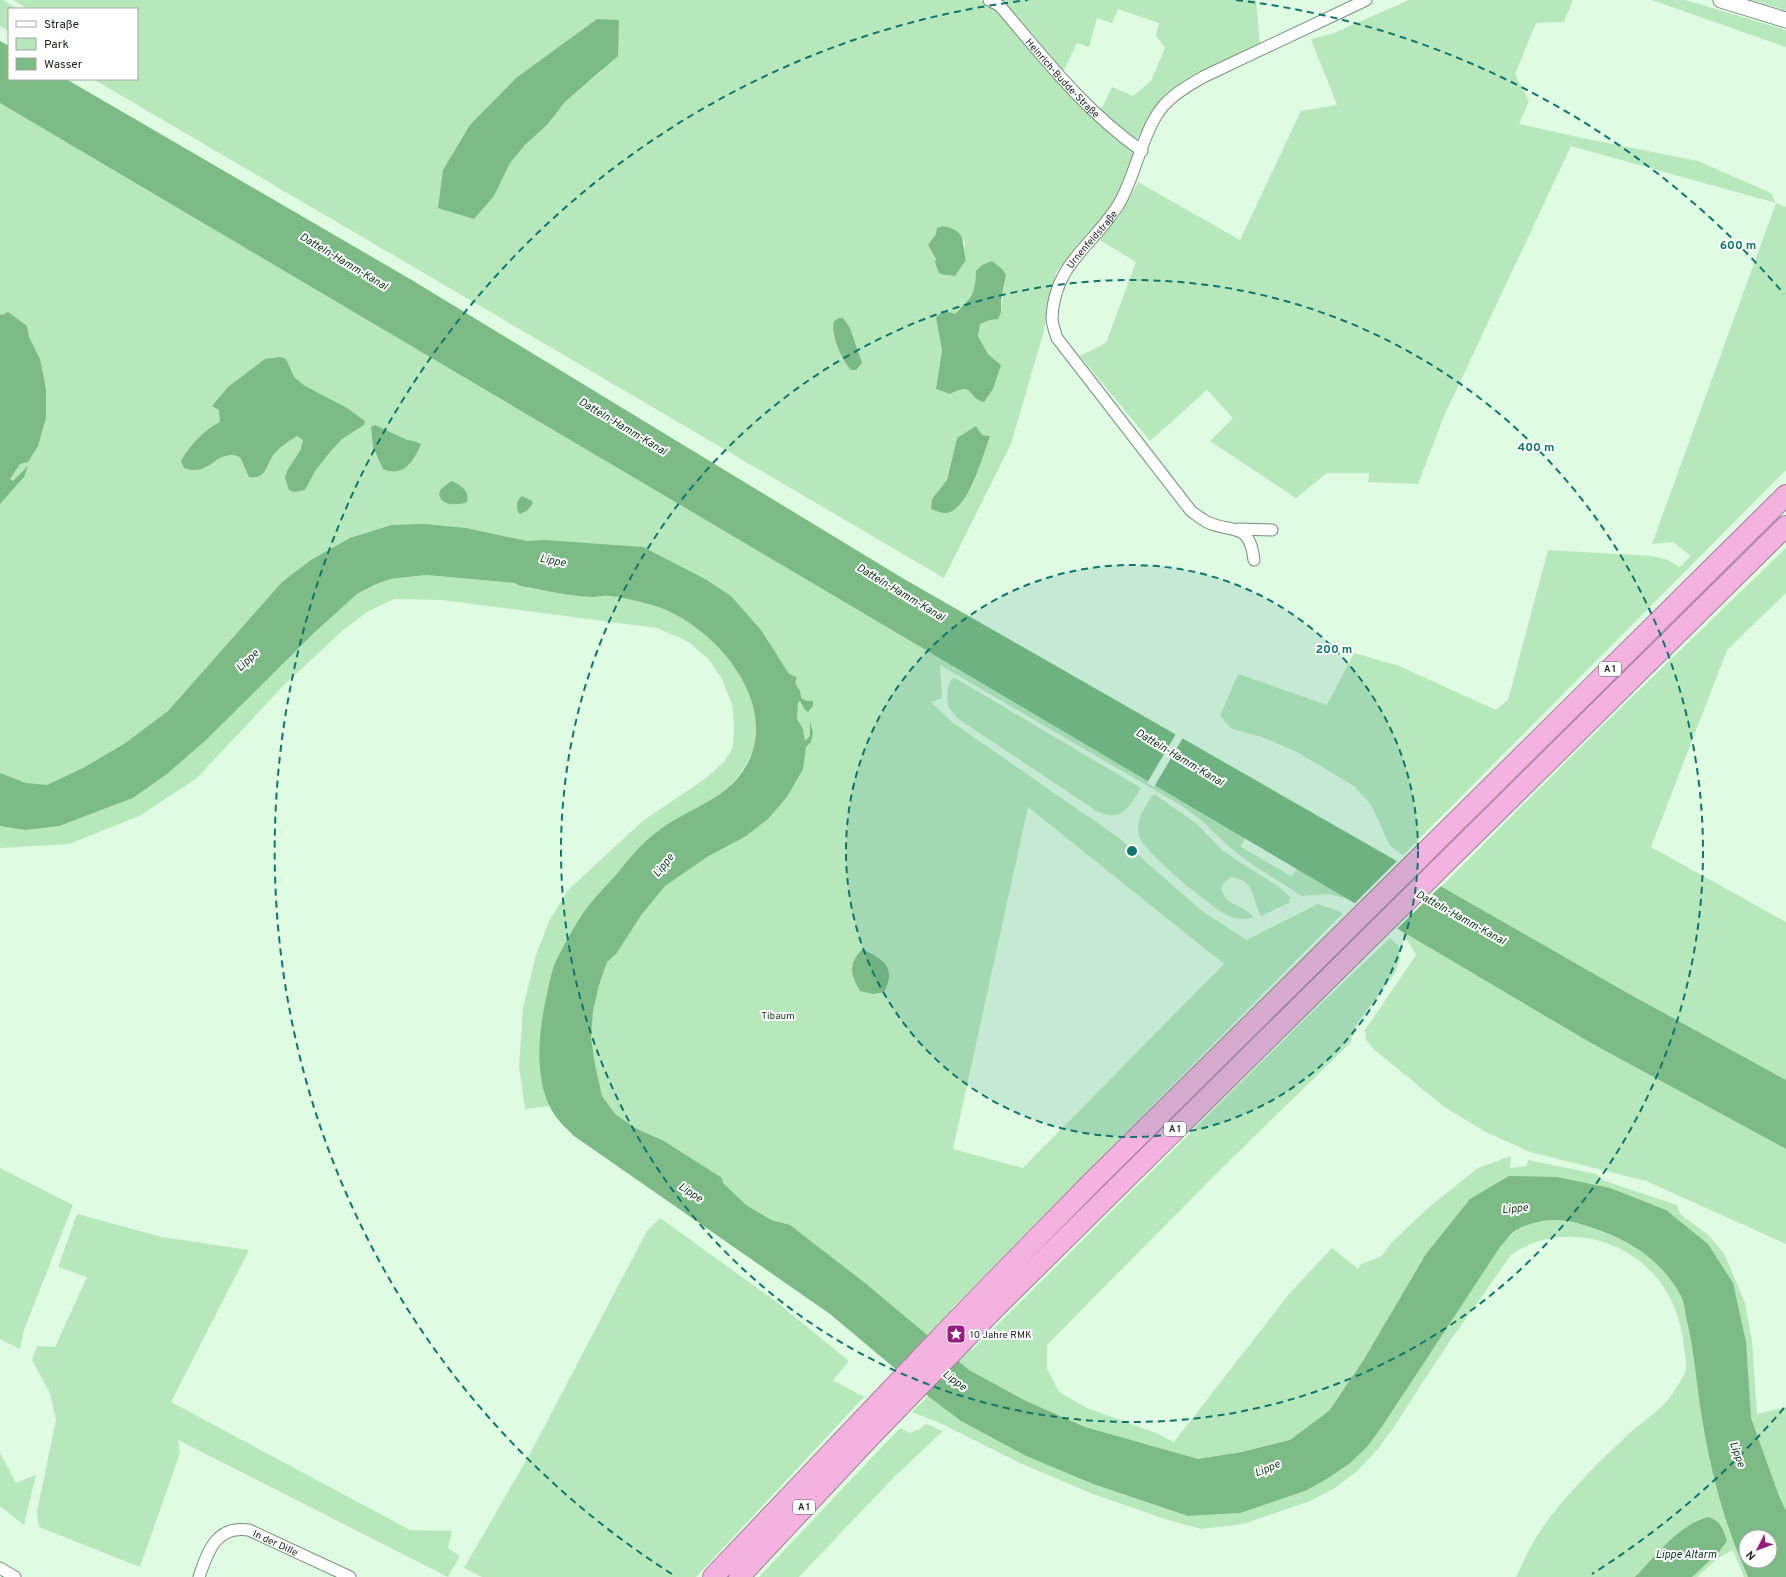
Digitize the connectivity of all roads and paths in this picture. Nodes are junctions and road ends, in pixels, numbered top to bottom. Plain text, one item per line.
1 (989, 0) edge
2 (1366, 0) edge
3 (1721, 0) edge
4 (1786, 20) edge
5 (1142, 151) junction
6 (1786, 495) edge
7 (1786, 526) edge
8 (1238, 529) junction
9 (1272, 530) dead end
10 (1254, 560) dead end
11 (988, 1302) junction
12 (863, 1432) junction
13 (0, 1568) edge
14 (15, 1577) edge
15 (199, 1577) edge
16 (350, 1577) edge
17 (713, 1577) edge
18 (739, 1577) edge

1 - 5 street, Heinrich-Budde-Straße
2 - 5 street, Urnenfeldstraße
3 - 4 main road
5 - 8 street, Urnenfeldstraße
6 - 11 highway, A 1
7 - 11 highway, A 1
8 - 9 street, Urnenfeldstraße
8 - 10 street
11 - 12 highway, A 1
12 - 17 highway, A 1
12 - 18 highway, A 1
13 - 14 street
15 - 16 street, In der Dille

